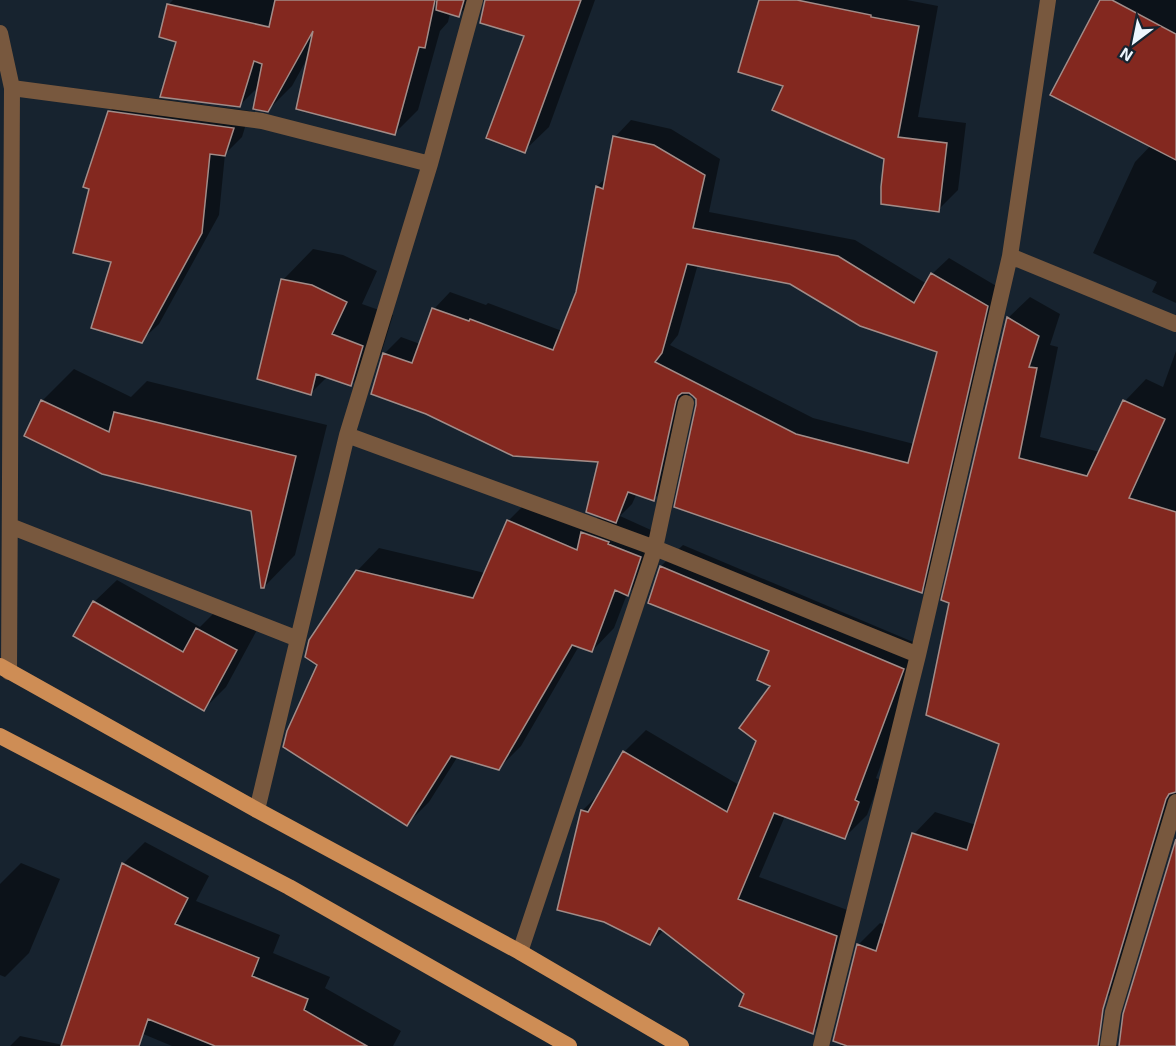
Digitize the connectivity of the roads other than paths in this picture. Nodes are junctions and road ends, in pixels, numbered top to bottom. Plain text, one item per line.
1 (475, 0) edge
2 (1048, 0) edge
3 (0, 33) edge
4 (12, 88) junction
5 (430, 164) junction
6 (1010, 256) junction
7 (1176, 324) edge
8 (686, 403) dead end
9 (347, 435) junction
10 (10, 526) junction
11 (655, 548) junction
12 (298, 639) junction
13 (918, 656) junction
14 (5, 669) edge
15 (0, 736) edge
16 (1176, 802) edge
17 (257, 810) junction
18 (520, 952) junction
19 (569, 1046) edge
20 (681, 1046) edge
21 (820, 1046) edge
22 (1108, 1046) edge

1 - 5 street
2 - 6 street
3 - 4 street
4 - 5 street
4 - 10 street
5 - 9 street
6 - 7 street
6 - 13 street
8 - 11 street
9 - 11 street
9 - 12 street
10 - 12 street
10 - 14 street
11 - 13 street
11 - 18 street
12 - 17 street
13 - 21 street
14 - 17 main road
15 - 19 main road
16 - 22 street
17 - 18 main road
18 - 20 main road

